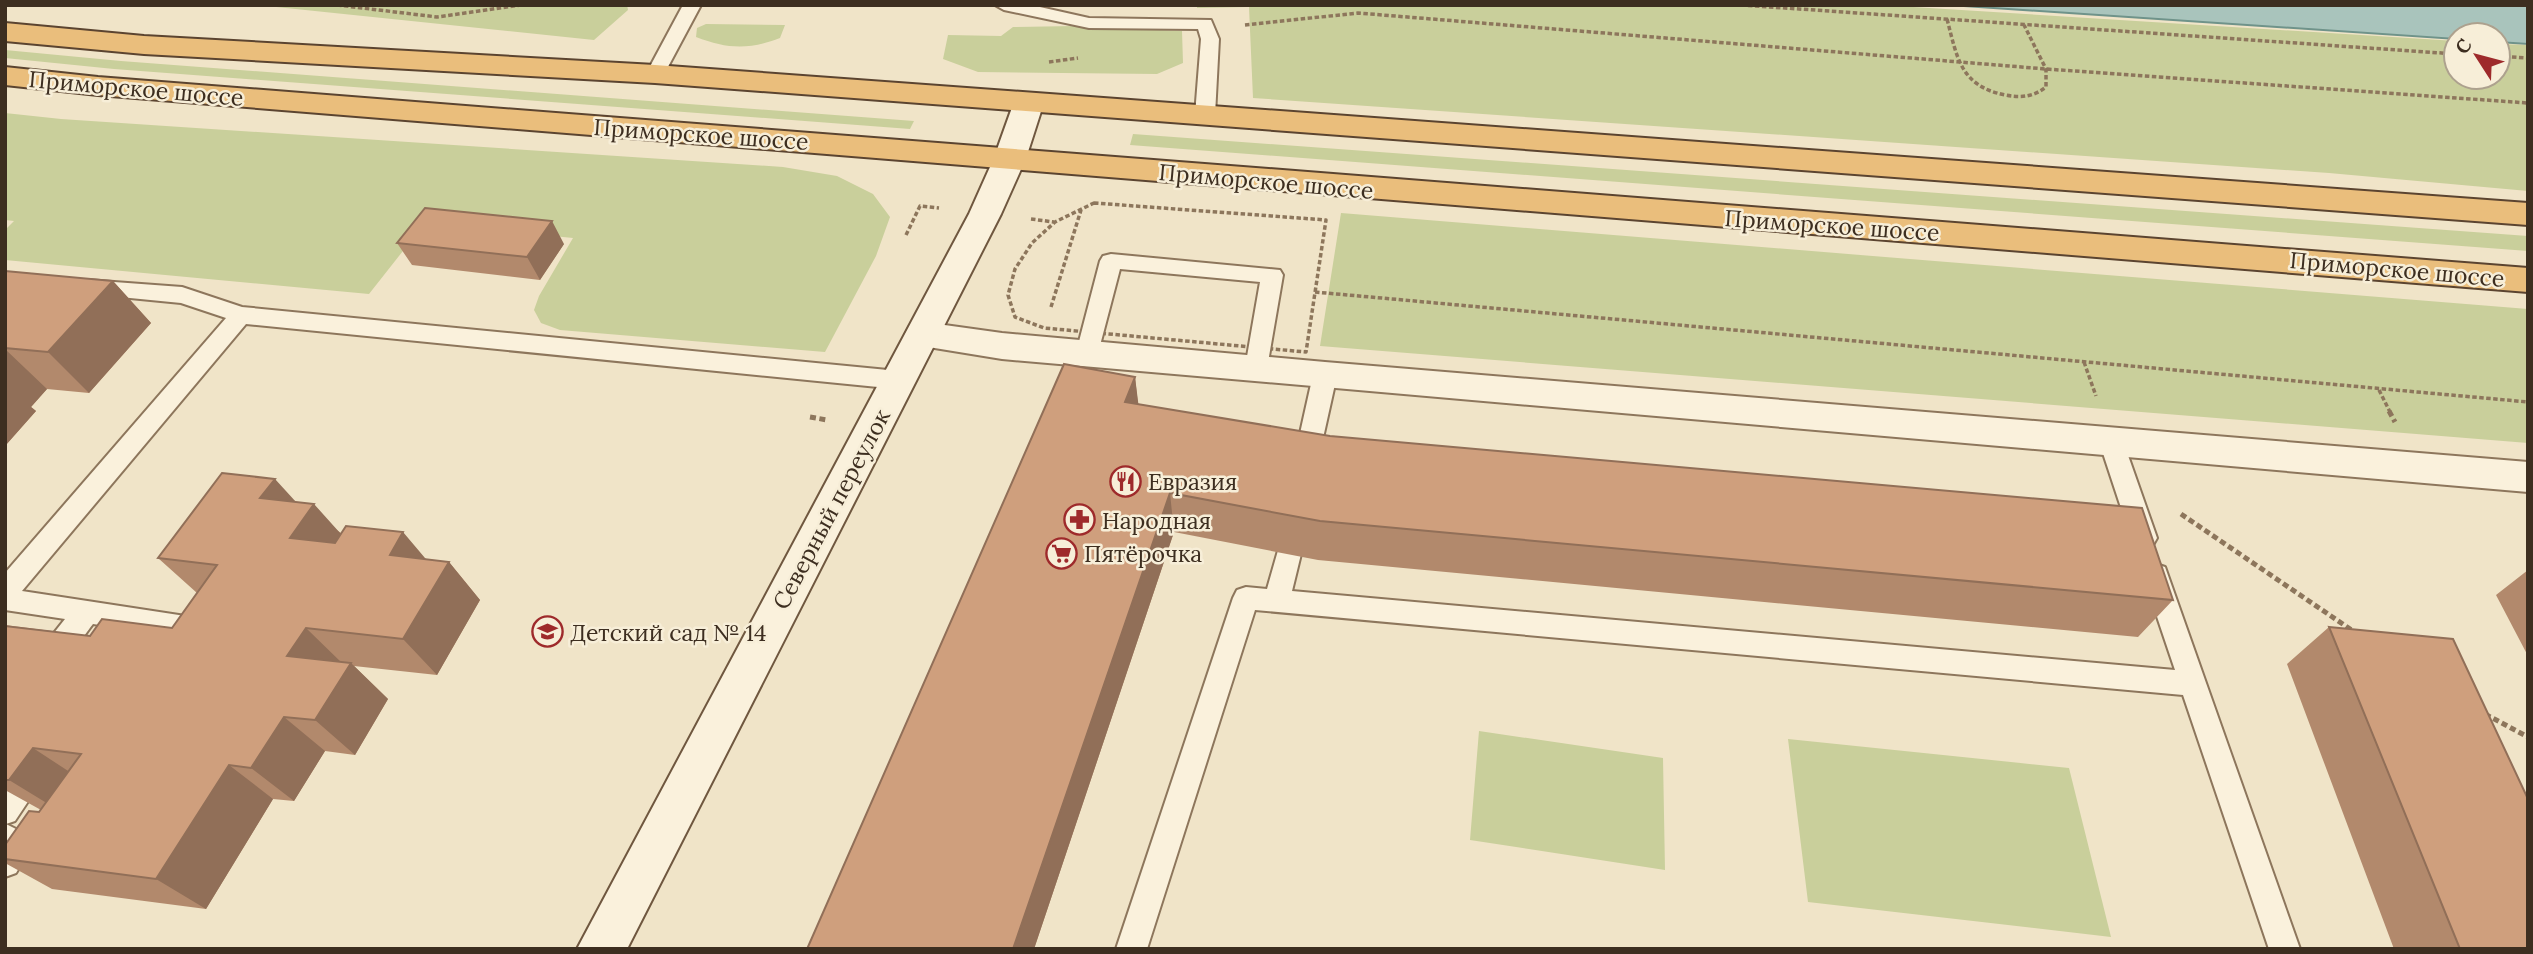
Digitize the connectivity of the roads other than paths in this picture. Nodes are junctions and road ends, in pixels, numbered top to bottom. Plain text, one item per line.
1 (692, 5) edge
2 (1004, 5) edge
3 (5, 32) edge
4 (655, 74) junction
5 (5, 76) edge
6 (1029, 102) junction
7 (1205, 115) junction
8 (1010, 158) junction
9 (2528, 214) edge
10 (2528, 280) edge
11 (65, 286) edge
12 (241, 315) junction
13 (923, 335) junction
14 (1087, 353) junction
15 (1256, 368) junction
16 (1325, 375) junction
17 (898, 380) junction
18 (2117, 459) junction
19 (1304, 473) edge
20 (2528, 477) edge
21 (1287, 554) edge
22 (5, 592) edge
23 (5, 599) edge
24 (1277, 601) junction
25 (89, 610) junction
26 (215, 631) edge
27 (46, 661) edge
28 (2193, 684) junction
29 (5, 838) edge
30 (5, 863) edge
31 (601, 949) edge
32 (1131, 949) edge
33 (2285, 949) edge

1 - 4 lane
2 - 7 lane
3 - 4 highway, Приморское шоссе
4 - 6 highway, Приморское шоссе
5 - 8 highway, Приморское шоссе
6 - 7 highway, Приморское шоссе
6 - 8 street, Северный переулок
7 - 9 highway, Приморское шоссе
8 - 10 highway, Приморское шоссе
8 - 13 street, Северный переулок
11 - 12 lane
12 - 17 lane
12 - 22 lane
13 - 14 street
13 - 17 street, Северный переулок
14 - 15 street
14 - 15 lane
15 - 16 street
16 - 18 street
16 - 19 lane
17 - 31 street, Северный переулок
18 - 20 street
18 - 28 lane
21 - 24 lane
23 - 25 lane
24 - 28 lane
24 - 32 lane
25 - 26 lane
25 - 27 lane
28 - 33 lane
29 - 30 lane

